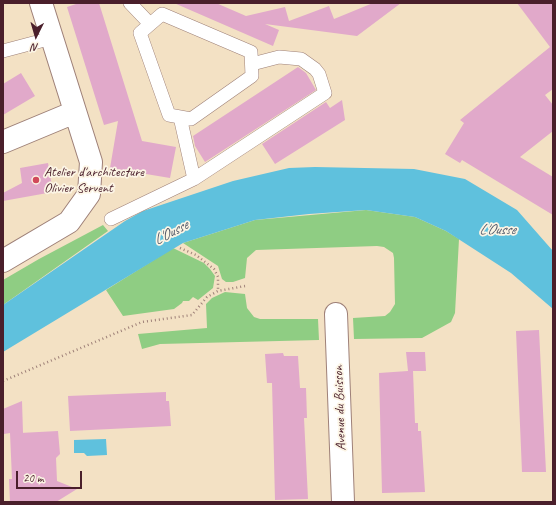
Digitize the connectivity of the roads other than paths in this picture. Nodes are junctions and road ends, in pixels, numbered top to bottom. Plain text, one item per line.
1 (41, 3) edge
2 (130, 3) edge
3 (150, 24) junction
4 (52, 38) junction
5 (3, 51) edge
6 (252, 64) junction
7 (74, 112) junction
8 (180, 117) junction
9 (3, 142) edge
10 (194, 179) junction
11 (111, 219) dead end
12 (3, 261) edge
13 (336, 314) dead end
14 (343, 502) edge

1 - 4 street
2 - 3 lane
3 - 6 lane
3 - 8 lane
4 - 5 lane
4 - 7 street
6 - 8 lane
6 - 10 lane
7 - 9 street
7 - 12 street
8 - 10 lane
10 - 11 lane
13 - 14 street, Avenue du Buisson

